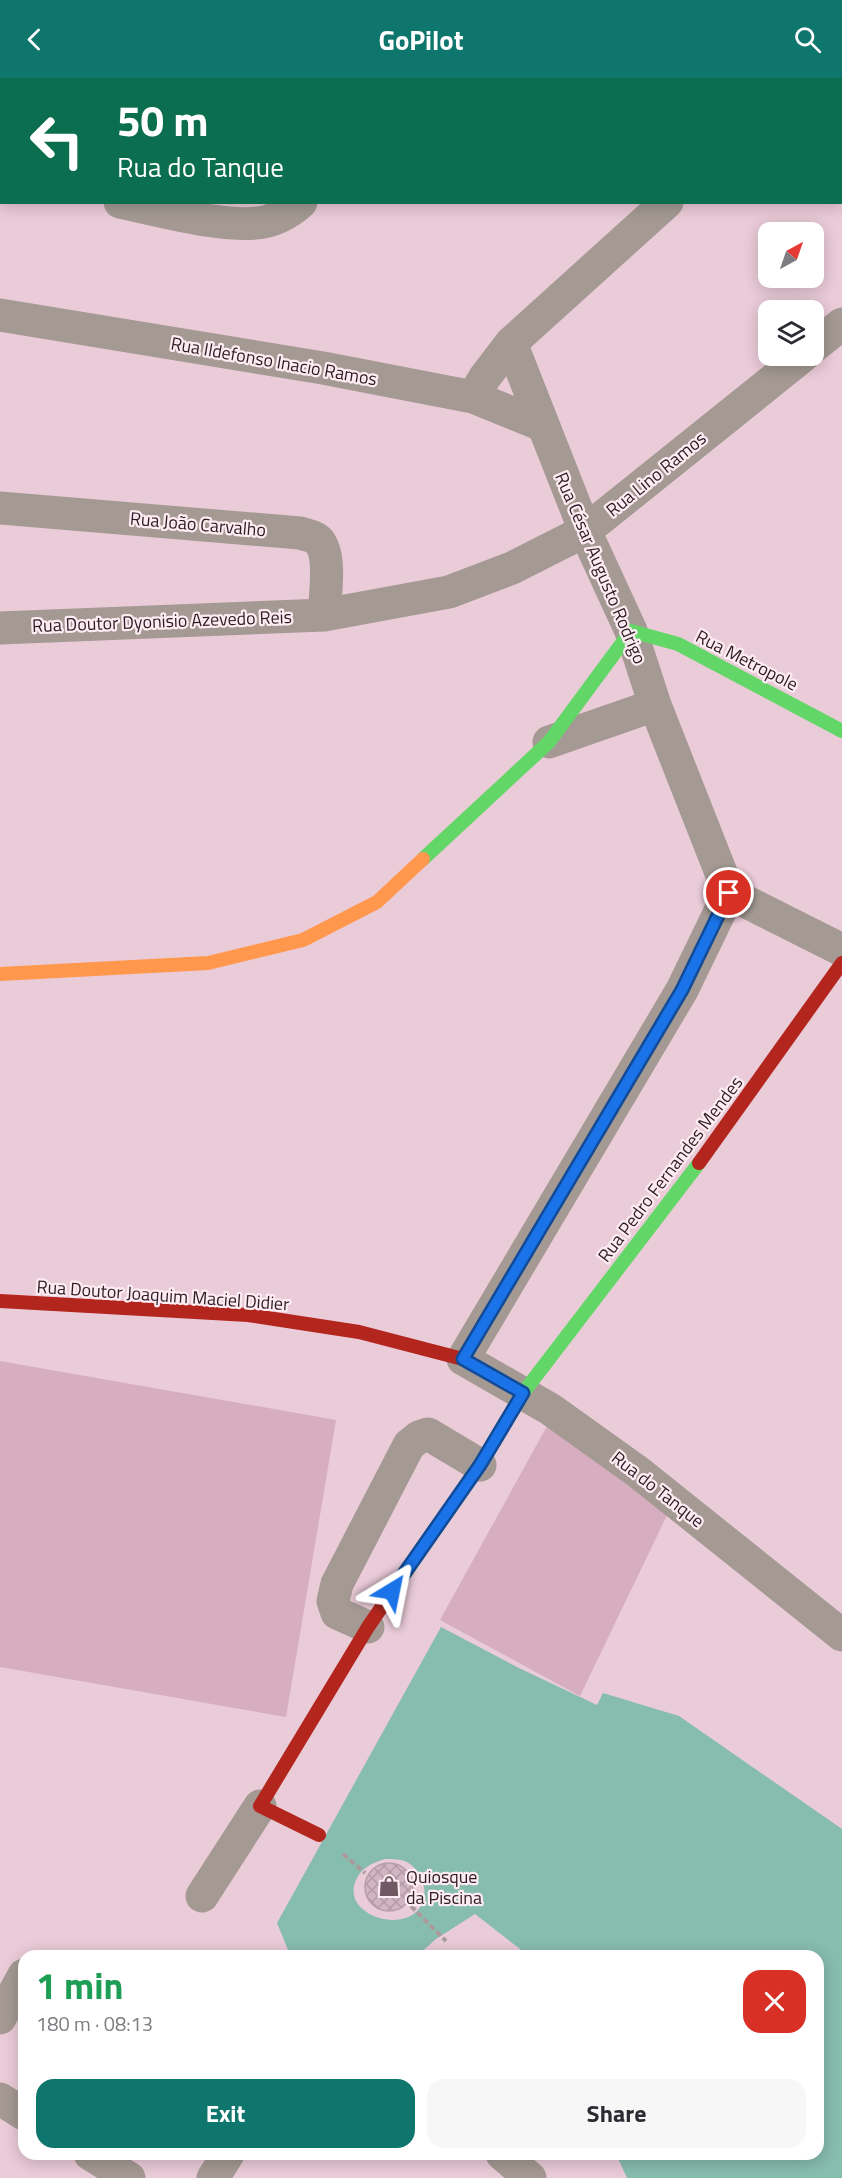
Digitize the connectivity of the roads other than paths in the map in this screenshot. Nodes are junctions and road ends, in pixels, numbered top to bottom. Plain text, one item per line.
1 (130, 204) edge
2 (299, 204) edge
3 (665, 204) edge
4 (0, 315) edge
5 (842, 324) edge
6 (824, 338) edge
7 (511, 343) junction
8 (791, 366) edge
9 (473, 397) junction
10 (542, 425) junction
11 (0, 508) edge
12 (585, 531) junction
13 (324, 615) junction
14 (0, 628) edge
15 (631, 631) junction
16 (655, 705) junction
17 (842, 731) edge
18 (549, 742) junction
19 (729, 893) junction
20 (842, 951) edge
21 (842, 963) edge
22 (0, 974) edge
23 (0, 1301) edge
24 (463, 1359) junction
25 (523, 1393) junction
26 (480, 1465) junction
27 (368, 1627) junction
28 (842, 1635) edge
29 (260, 1806) junction
30 (319, 1835) dead end
31 (202, 1896) dead end
32 (18, 1985) edge
33 (0, 2018) edge
34 (0, 2099) edge
35 (18, 2110) edge
36 (100, 2160) edge
37 (224, 2160) edge
38 (509, 2160) edge
39 (129, 2178) edge
40 (213, 2178) edge
41 (530, 2178) edge

1 - 2 street
3 - 7 street
4 - 9 street, Rua Ildefonso Inacio Ramos
5 - 6 street
7 - 9 street
7 - 10 street, Rua César Augusto Rodrigo
8 - 12 street, Rua Lino Ramos
9 - 10 street, Rua Ildefonso Inacio Ramos
10 - 12 street, Rua César Augusto Rodrigo
11 - 13 street, Rua João Carvalho
12 - 13 street, Rua Lino Ramos
12 - 15 street, Rua César Augusto Rodrigo
13 - 14 street, Rua Doutor Dyonisio Azevedo Reis
15 - 16 street, Rua César Augusto Rodrigo
15 - 17 street, Rua Metropole
15 - 18 street
16 - 18 street
16 - 19 street, Rua César Augusto Rodrigo
18 - 22 street
19 - 20 street
19 - 24 street
21 - 25 street, Rua Pedro Fernandes Mendes
23 - 24 street, Rua Doutor Joaquim Maciel Didier
24 - 25 street, Rua do Tanque
25 - 26 street, Rua Pedro Fernandes Mendes
25 - 28 street, Rua do Tanque
26 - 27 street, Rua Pedro Fernandes Mendes
26 - 27 street
27 - 29 street, Rua Pedro Fernandes Mendes
29 - 30 street
29 - 31 street
32 - 33 street
34 - 35 street
36 - 39 street
37 - 40 street
38 - 41 street

